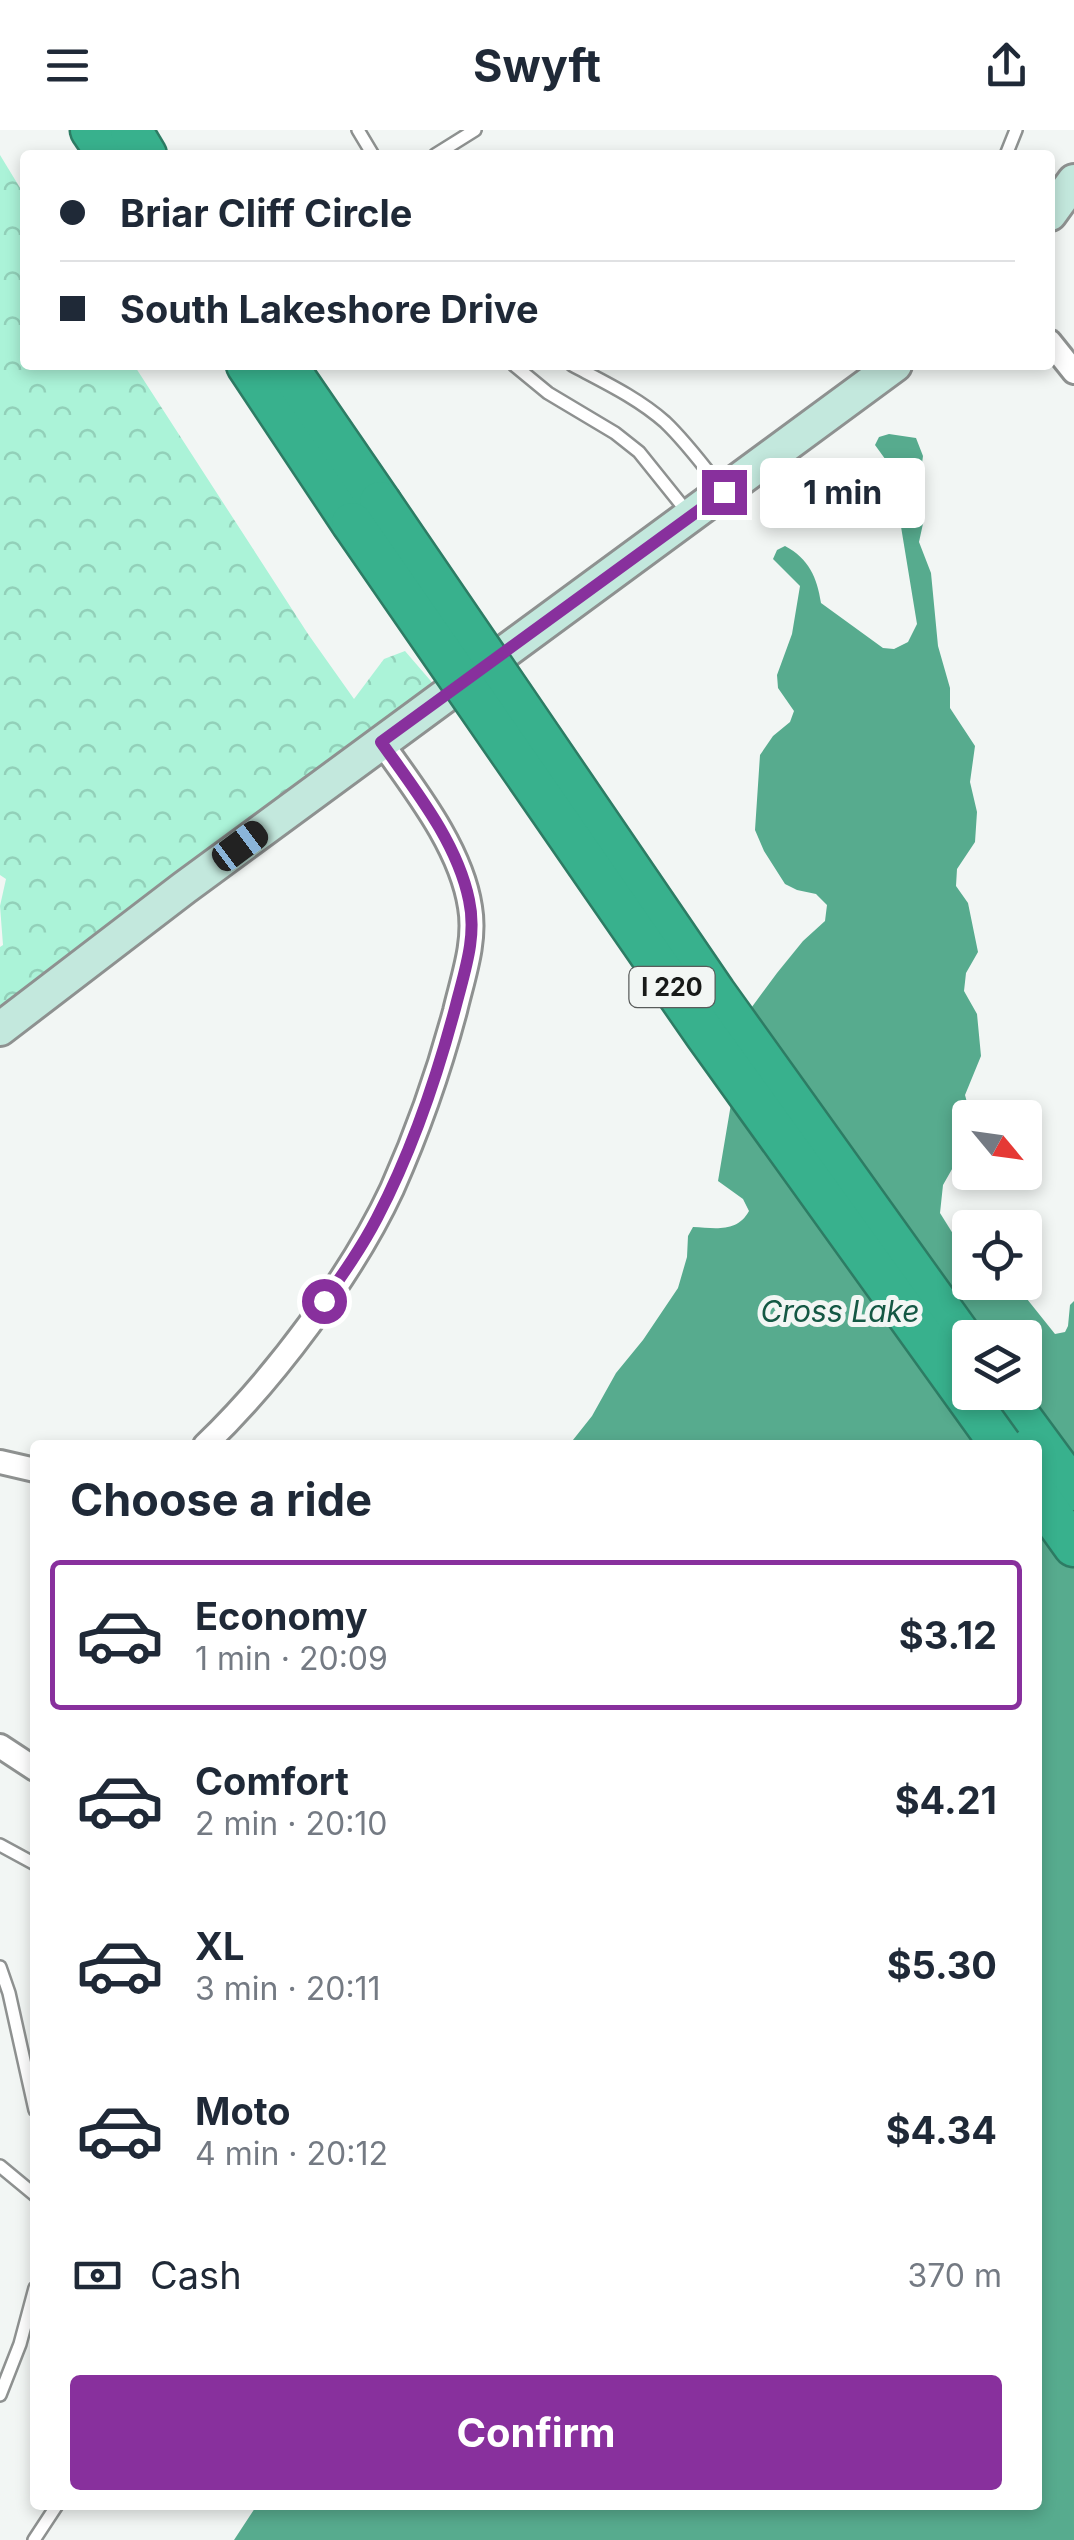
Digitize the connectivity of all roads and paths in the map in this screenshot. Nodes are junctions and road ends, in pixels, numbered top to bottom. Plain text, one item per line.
1 (475, 130) edge
2 (443, 150) edge
3 (1074, 181) edge
4 (1055, 207) edge
5 (1055, 348) edge
6 (251, 370) edge
7 (289, 370) edge
8 (520, 370) edge
9 (582, 370) edge
10 (889, 370) edge
11 (1074, 372) edge
12 (724, 492) junction
13 (366, 512) junction
14 (691, 516) junction
15 (381, 742) junction
16 (0, 1029) edge
17 (952, 1323) edge
18 (1015, 1410) edge
19 (210, 1440) edge
20 (996, 1440) edge
21 (1037, 1440) edge
22 (1042, 1446) edge
23 (0, 1462) edge
24 (30, 1469) edge
25 (1074, 1490) edge
26 (1042, 1502) edge
27 (1074, 1546) edge
28 (0, 1746) edge
29 (30, 1765) edge
30 (0, 1846) edge
31 (30, 1861) edge
32 (0, 1966) edge
33 (30, 2088) edge
34 (0, 2166) edge
35 (30, 2192) edge
36 (30, 2307) edge
37 (0, 2395) edge
38 (54, 2510) edge
39 (34, 2540) edge

1 - 2 lane
3 - 4 street
5 - 11 street
6 - 13 highway, I 220
7 - 13 highway, I 220
8 - 14 lane
9 - 12 lane
10 - 12 street
12 - 14 street
13 - 17 highway, I 220, bridge
13 - 20 highway, I 220, bridge
14 - 15 street
15 - 16 street
15 - 19 street
18 - 21 highway
22 - 25 highway
23 - 24 street
26 - 27 highway
28 - 29 street
30 - 31 lane
32 - 33 lane
34 - 35 lane
36 - 37 lane
38 - 39 lane

